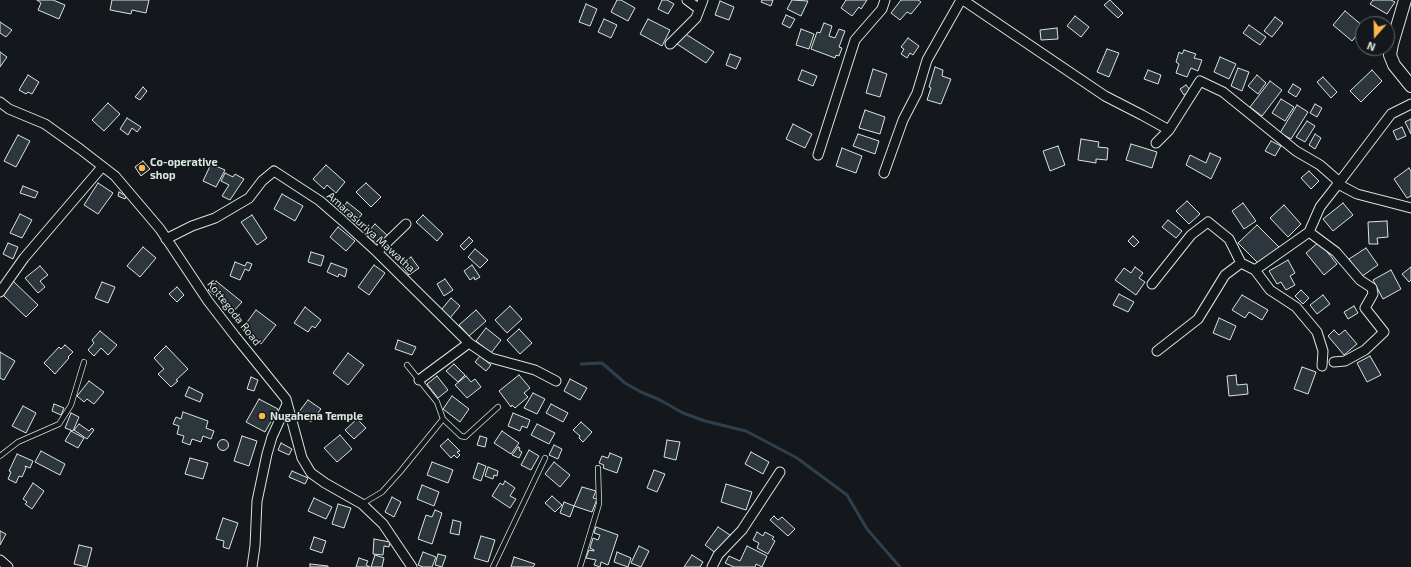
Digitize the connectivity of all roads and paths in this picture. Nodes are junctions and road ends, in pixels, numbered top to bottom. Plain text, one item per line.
1 (687, 0) edge
2 (703, 0) edge
3 (885, 0) edge
4 (962, 0) edge
5 (1405, 0) edge
6 (699, 9) junction
7 (670, 44) dead end
8 (1411, 86) edge
9 (0, 102) edge
10 (1411, 104) edge
11 (1169, 130) junction
12 (1156, 143) dead end
13 (818, 155) dead end
14 (102, 167) junction
15 (884, 173) dead end
16 (1338, 184) junction
17 (1411, 208) edge
18 (406, 224) dead end
19 (1309, 232) junction
20 (166, 239) junction
21 (378, 252) junction
22 (1241, 263) junction
23 (1255, 270) junction
24 (1152, 284) dead end
25 (0, 292) edge
26 (469, 343) junction
27 (1157, 351) dead end
28 (84, 362) dead end
29 (1334, 362) dead end
30 (407, 365) dead end
31 (1322, 366) dead end
32 (419, 380) junction
33 (556, 382) dead end
34 (287, 404) junction
35 (498, 408) dead end
36 (443, 419) junction
37 (0, 456) edge
38 (545, 458) dead end
39 (598, 468) dead end
40 (780, 472) dead end
41 (362, 504) junction
42 (252, 567) edge
43 (412, 567) edge
44 (493, 567) edge
45 (580, 567) edge
46 (712, 567) edge

1 - 6 street
2 - 6 street
3 - 13 street
4 - 11 street
4 - 15 street
5 - 8 street
6 - 7 street
9 - 14 street, Kottegoda Road
10 - 16 street
11 - 12 street
11 - 16 street
14 - 20 street, Kottegoda Road
14 - 25 street
16 - 17 street
16 - 19 street
18 - 21 street
19 - 23 street
19 - 29 street
20 - 21 street, Amarasuriya Mawatha
20 - 34 street, Kottegoda Road
21 - 26 street, Amarasuriya Mawatha
22 - 23 street
22 - 24 street
22 - 27 street
23 - 31 street
26 - 32 street
26 - 33 street, Amarasuriya Mawatha
28 - 37 lane
30 - 32 lane
32 - 36 lane
34 - 41 street, Kottegoda Road
34 - 42 street
35 - 36 lane
36 - 41 lane
38 - 44 lane
39 - 45 lane
40 - 46 street
41 - 43 street, Kottegoda Road

